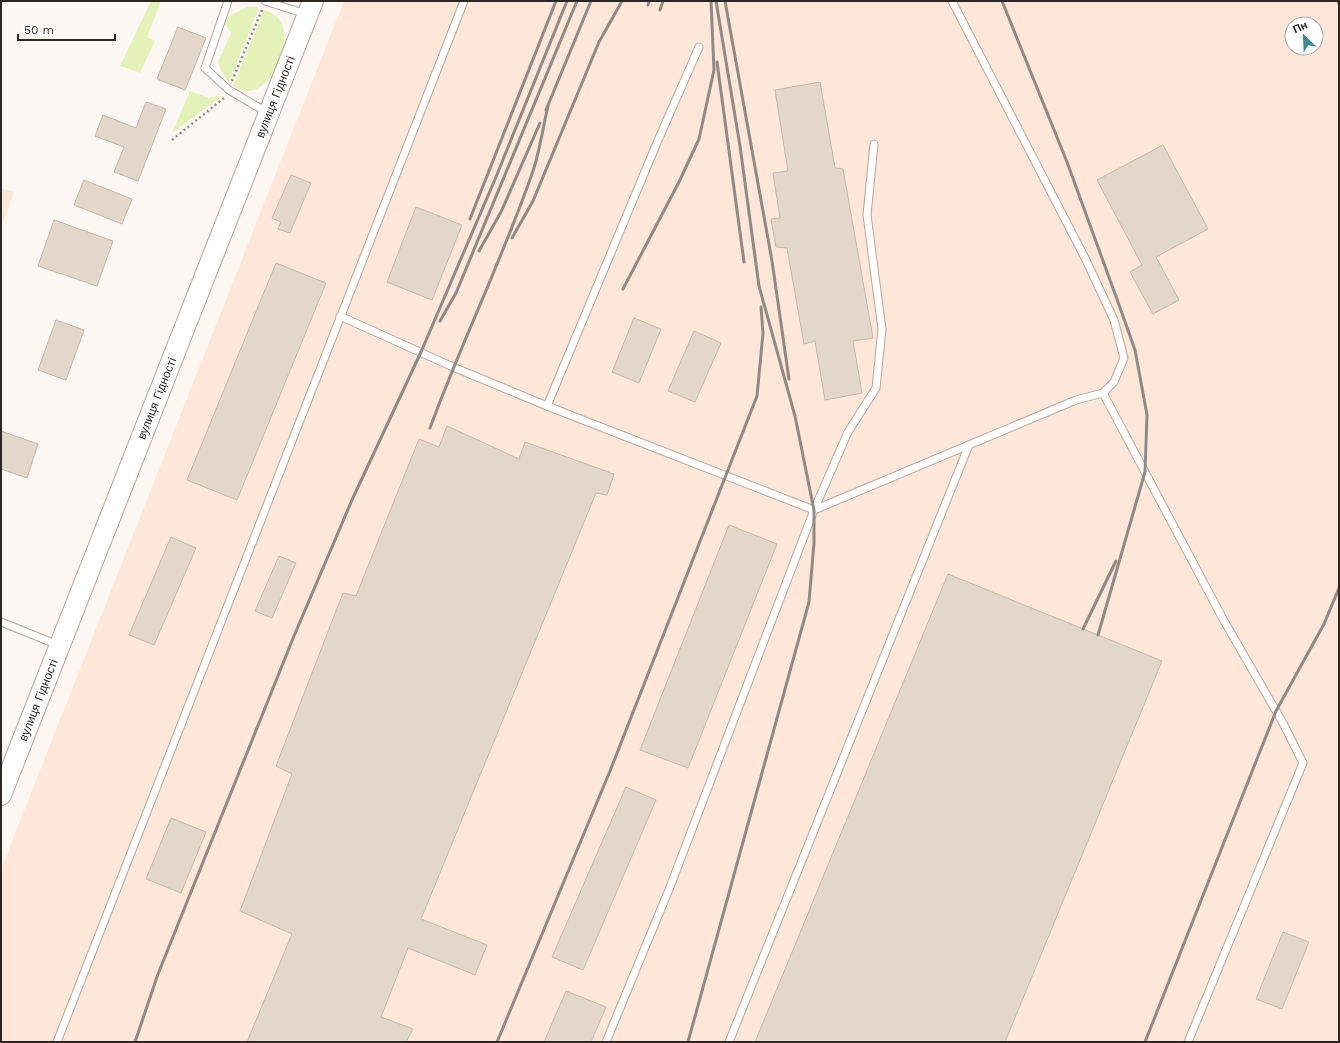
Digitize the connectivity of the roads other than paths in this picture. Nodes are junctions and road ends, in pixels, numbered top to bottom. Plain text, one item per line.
1 (228, 1) edge
2 (265, 1) edge
3 (464, 1) edge
4 (952, 1) edge
5 (310, 8) edge
6 (699, 47) dead end
7 (269, 113) junction
8 (874, 144) dead end
9 (340, 316) junction
10 (1103, 392) junction
11 (547, 406) junction
12 (969, 445) junction
13 (814, 510) junction
14 (1, 622) edge
15 (61, 646) junction
16 (1, 795) edge
17 (57, 1042) edge
18 (606, 1042) edge
19 (729, 1042) edge
20 (1188, 1042) edge

1 - 7 lane
2 - 5 lane
3 - 9 lane
4 - 10 lane
5 - 7 main road, вулиця Гідності
6 - 11 lane
7 - 15 main road, вулиця Гідності
8 - 13 lane
9 - 11 lane
9 - 17 lane
10 - 12 lane
10 - 20 lane
11 - 13 lane
12 - 13 lane
12 - 19 lane
13 - 18 lane
14 - 15 lane
15 - 16 main road, вулиця Гідності

